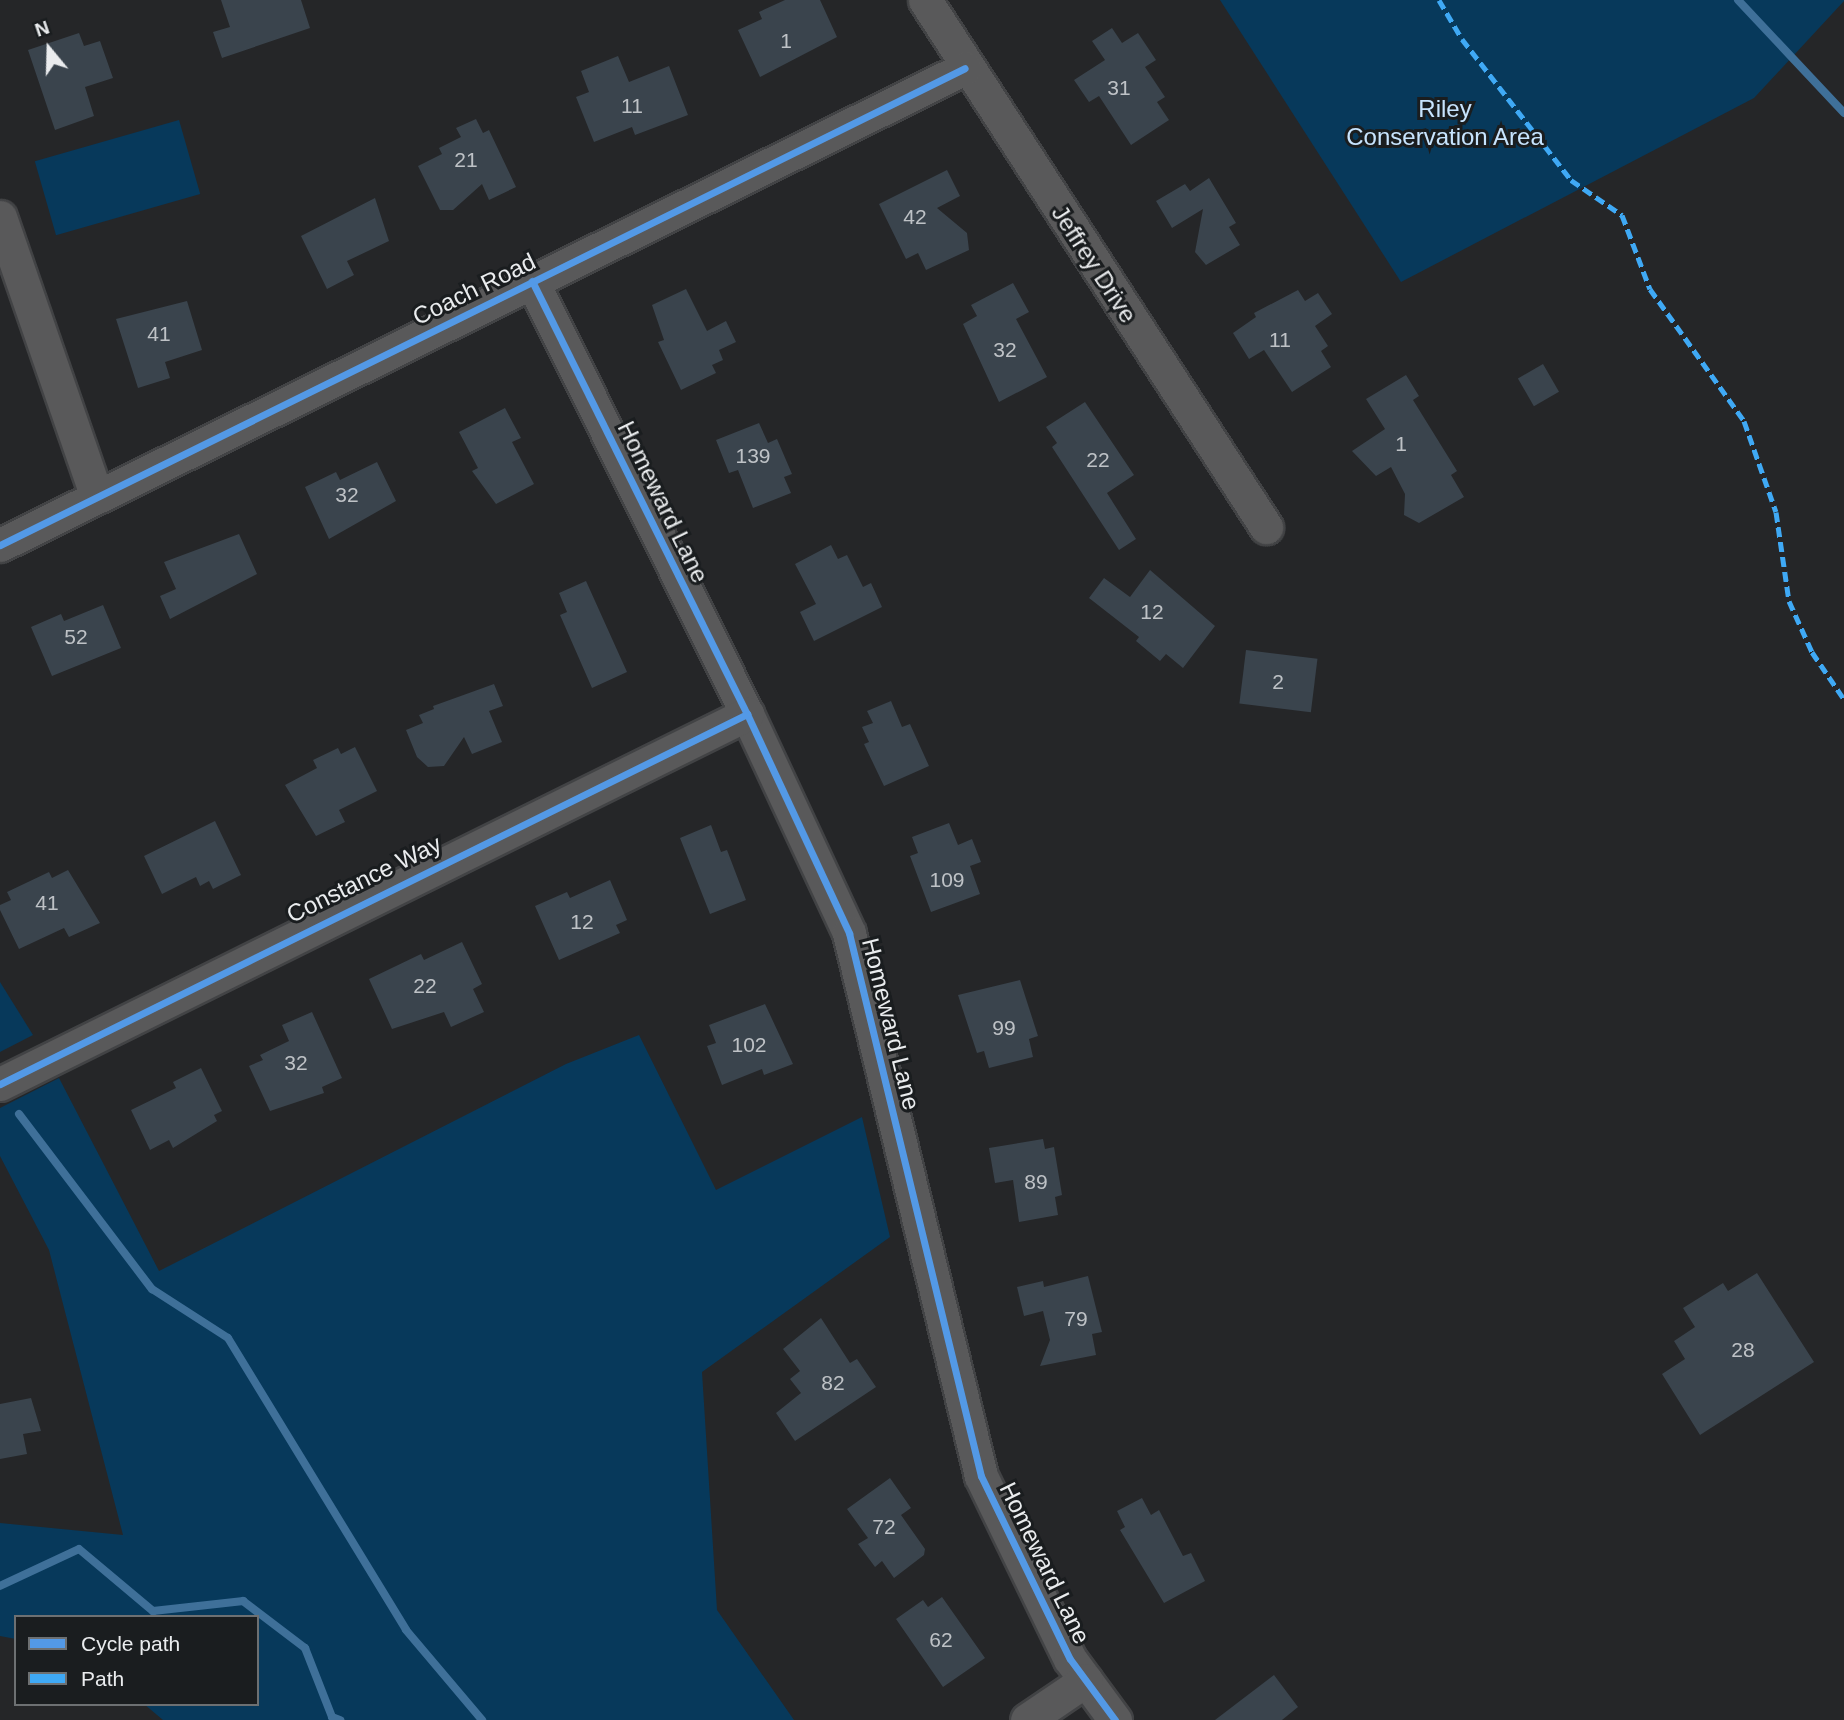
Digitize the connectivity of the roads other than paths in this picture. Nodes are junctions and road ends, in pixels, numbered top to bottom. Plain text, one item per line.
1 (925, 0) edge
2 (965, 68) junction
3 (0, 216) edge
4 (532, 281) junction
5 (97, 497) junction
6 (1266, 527) dead end
7 (0, 545) edge
8 (747, 714) junction
9 (0, 1084) edge
10 (1086, 1680) junction
11 (1027, 1720) edge
12 (1115, 1720) edge

1 - 2 street, Jeffrey Drive
2 - 4 street, Coach Road
2 - 6 street, Jeffrey Drive
3 - 5 street
4 - 5 street, Coach Road
4 - 8 street, Homeward Lane
5 - 7 street, Coach Road
8 - 9 street, Constance Way
8 - 10 street, Homeward Lane
10 - 11 street
10 - 12 street, Homeward Lane

